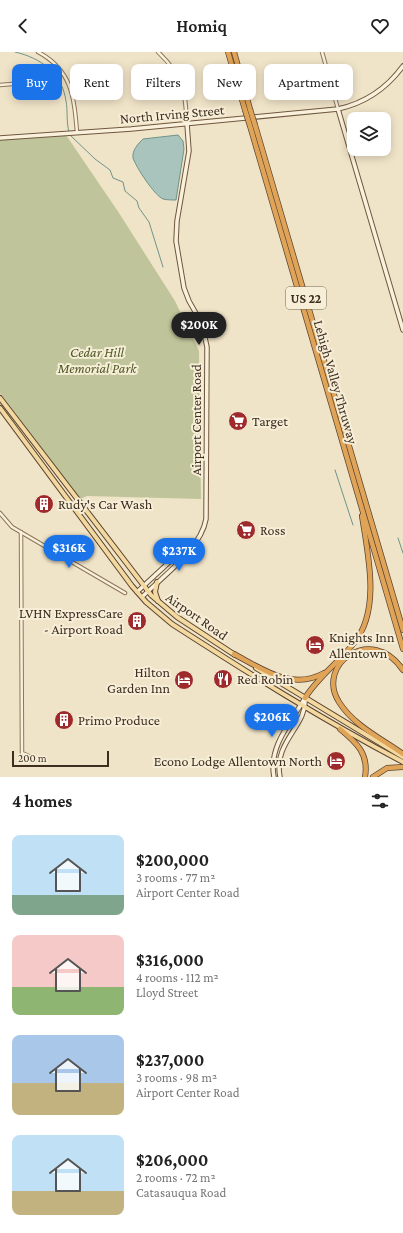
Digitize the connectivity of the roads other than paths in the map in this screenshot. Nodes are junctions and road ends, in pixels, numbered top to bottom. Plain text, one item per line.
1 (38, 52) edge
2 (158, 52) edge
3 (228, 52) edge
4 (234, 52) edge
5 (322, 52) edge
6 (403, 66) edge
7 (12, 84) edge
8 (0, 85) edge
9 (338, 109) junction
10 (248, 110) junction
11 (187, 124) junction
12 (252, 126) junction
13 (77, 132) junction
14 (0, 138) edge
15 (403, 330) edge
16 (0, 398) edge
17 (0, 408) edge
18 (358, 494) junction
19 (0, 513) edge
20 (21, 532) junction
21 (188, 550) junction
22 (157, 582) junction
23 (143, 586) junction
24 (391, 590) junction
25 (148, 591) junction
26 (137, 592) junction
27 (125, 593) dead end
28 (142, 597) junction
29 (158, 602) junction
30 (403, 624) edge
31 (403, 630) edge
32 (403, 649) edge
33 (234, 654) junction
34 (330, 669) junction
35 (403, 670) edge
36 (305, 698) junction
37 (301, 705) junction
38 (306, 708) junction
39 (340, 729) junction
40 (403, 755) edge
41 (29, 756) dead end
42 (403, 762) edge
43 (403, 767) edge
44 (274, 777) edge
45 (280, 777) edge
46 (365, 777) edge
47 (373, 777) edge

1 - 13 street
2 - 11 street
3 - 10 highway, Lehigh Valley Thruway / US 22
4 - 10 highway, Lehigh Valley Thruway / US 22
5 - 9 street
6 - 9 street, North Irving Street
7 - 8 street
9 - 11 street, North Irving Street
9 - 15 street
10 - 12 highway, Lehigh Valley Thruway / US 22, bridge
11 - 13 street, North Irving Street
11 - 21 street, Airport Center Road
12 - 18 highway, Lehigh Valley Thruway / US 22
12 - 24 highway, Lehigh Valley Thruway / US 22
13 - 14 street, North Irving Street
16 - 23 main road, Airport Road
17 - 26 main road, Airport Road
18 - 32 highway, Lehigh Valley Thruway / US 22
18 - 34 highway
19 - 20 street
20 - 27 street
20 - 41 street
21 - 22 street, Airport Center Road
21 - 23 street, Airport Center Road
22 - 25 street, Airport Center Road
22 - 29 main road
23 - 25 main road, Airport Road
23 - 26 street, Airport Center Road
24 - 30 highway
24 - 31 highway, Lehigh Valley Thruway / US 22
25 - 28 street, Airport Center Road
25 - 29 main road, Airport Road
26 - 28 main road, Airport Road
28 - 37 main road, Airport Road
29 - 33 main road, Airport Road
33 - 34 highway
33 - 36 main road, Airport Road
34 - 36 highway
35 - 40 highway
36 - 37 street
36 - 38 street
36 - 40 main road, Airport Road
37 - 38 main road, Airport Road
37 - 44 street
38 - 39 main road, Airport Road
38 - 45 street
39 - 42 main road, Airport Road
39 - 46 highway
43 - 47 highway

